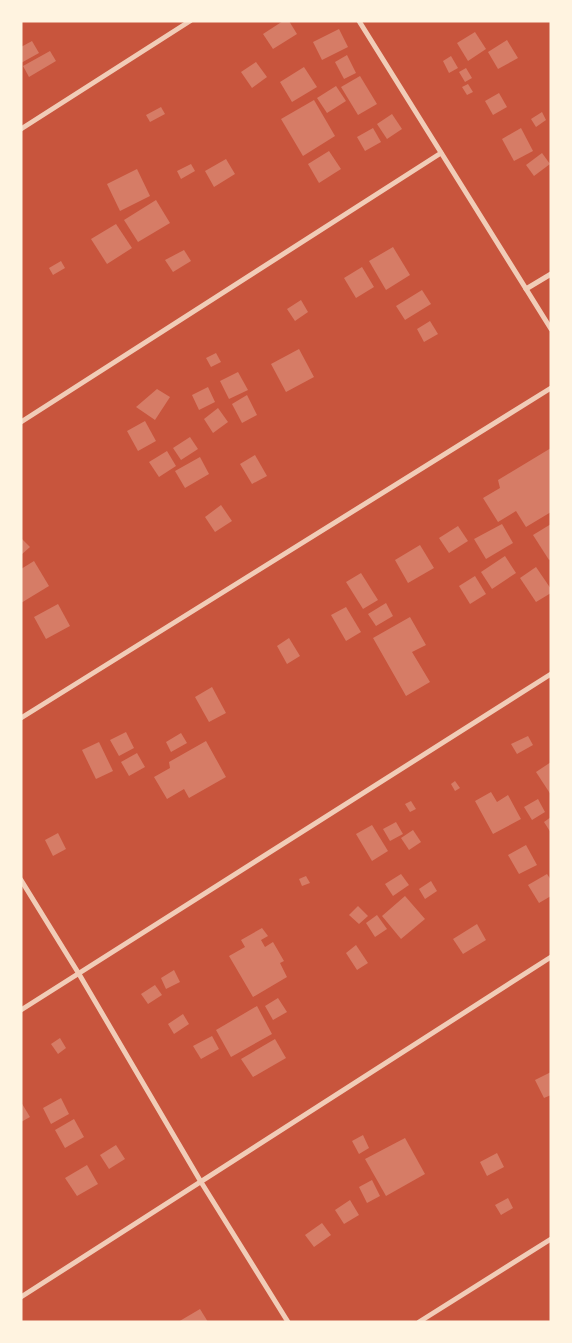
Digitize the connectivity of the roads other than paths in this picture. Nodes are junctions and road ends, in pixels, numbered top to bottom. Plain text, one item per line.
1 (190, 21) edge
2 (359, 21) edge
3 (21, 129) edge
4 (441, 154) junction
5 (551, 274) edge
6 (526, 289) junction
7 (551, 329) edge
8 (551, 388) edge
9 (21, 422) edge
10 (551, 674) edge
11 (21, 718) edge
12 (21, 880) edge
13 (551, 957) edge
14 (79, 974) junction
15 (21, 1010) edge
16 (201, 1182) junction
17 (551, 1239) edge
18 (21, 1297) edge
19 (288, 1322) edge
20 (418, 1322) edge

1 - 3 street
2 - 4 street
4 - 6 street
4 - 9 street
5 - 6 street
6 - 7 street
8 - 11 street
10 - 14 street
12 - 14 street
13 - 16 street
14 - 15 street
14 - 16 street
16 - 18 street
16 - 19 street
17 - 20 street

